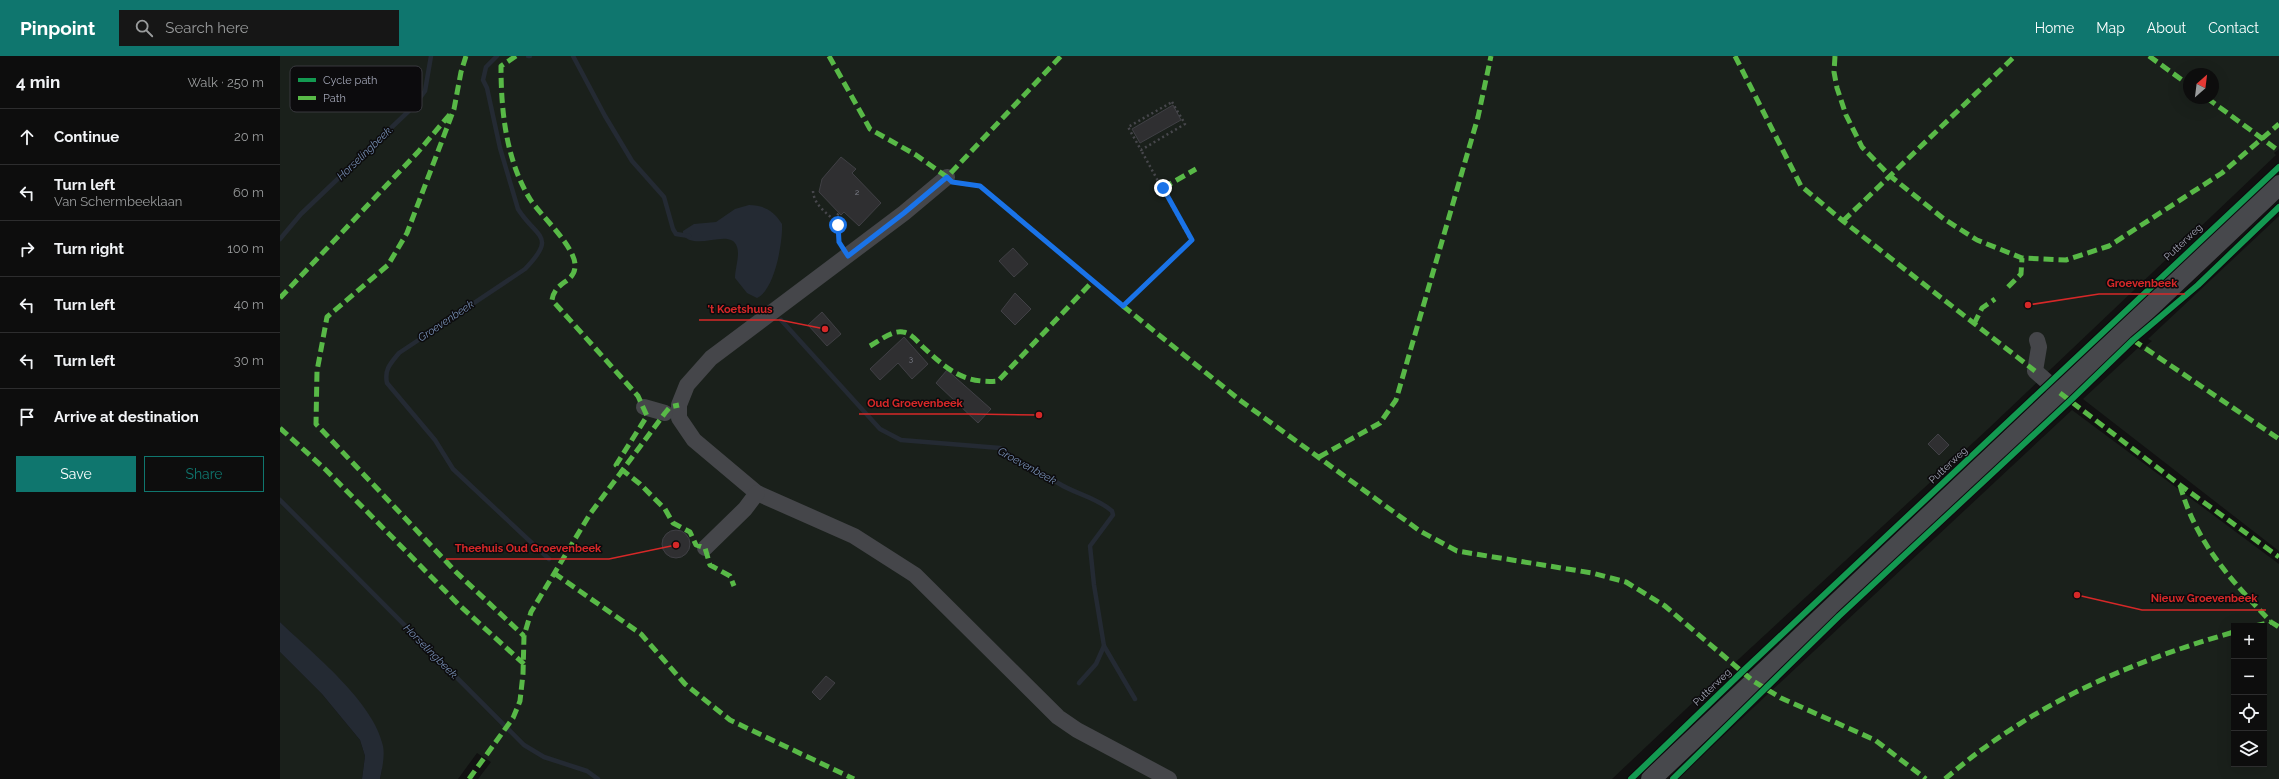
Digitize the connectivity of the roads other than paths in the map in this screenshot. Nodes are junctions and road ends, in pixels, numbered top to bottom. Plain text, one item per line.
1 (947, 177) road end
2 (2279, 185) edge
3 (2037, 340) dead end
4 (2060, 393) junction
5 (644, 407) dead end
6 (664, 413) dead end
7 (757, 493) junction
8 (705, 548) dead end
9 (1169, 779) edge
10 (1651, 779) edge

1 - 7 lane
2 - 4 main road
3 - 4 lane
4 - 10 main road
5 - 6 lane
7 - 8 lane
7 - 9 lane

